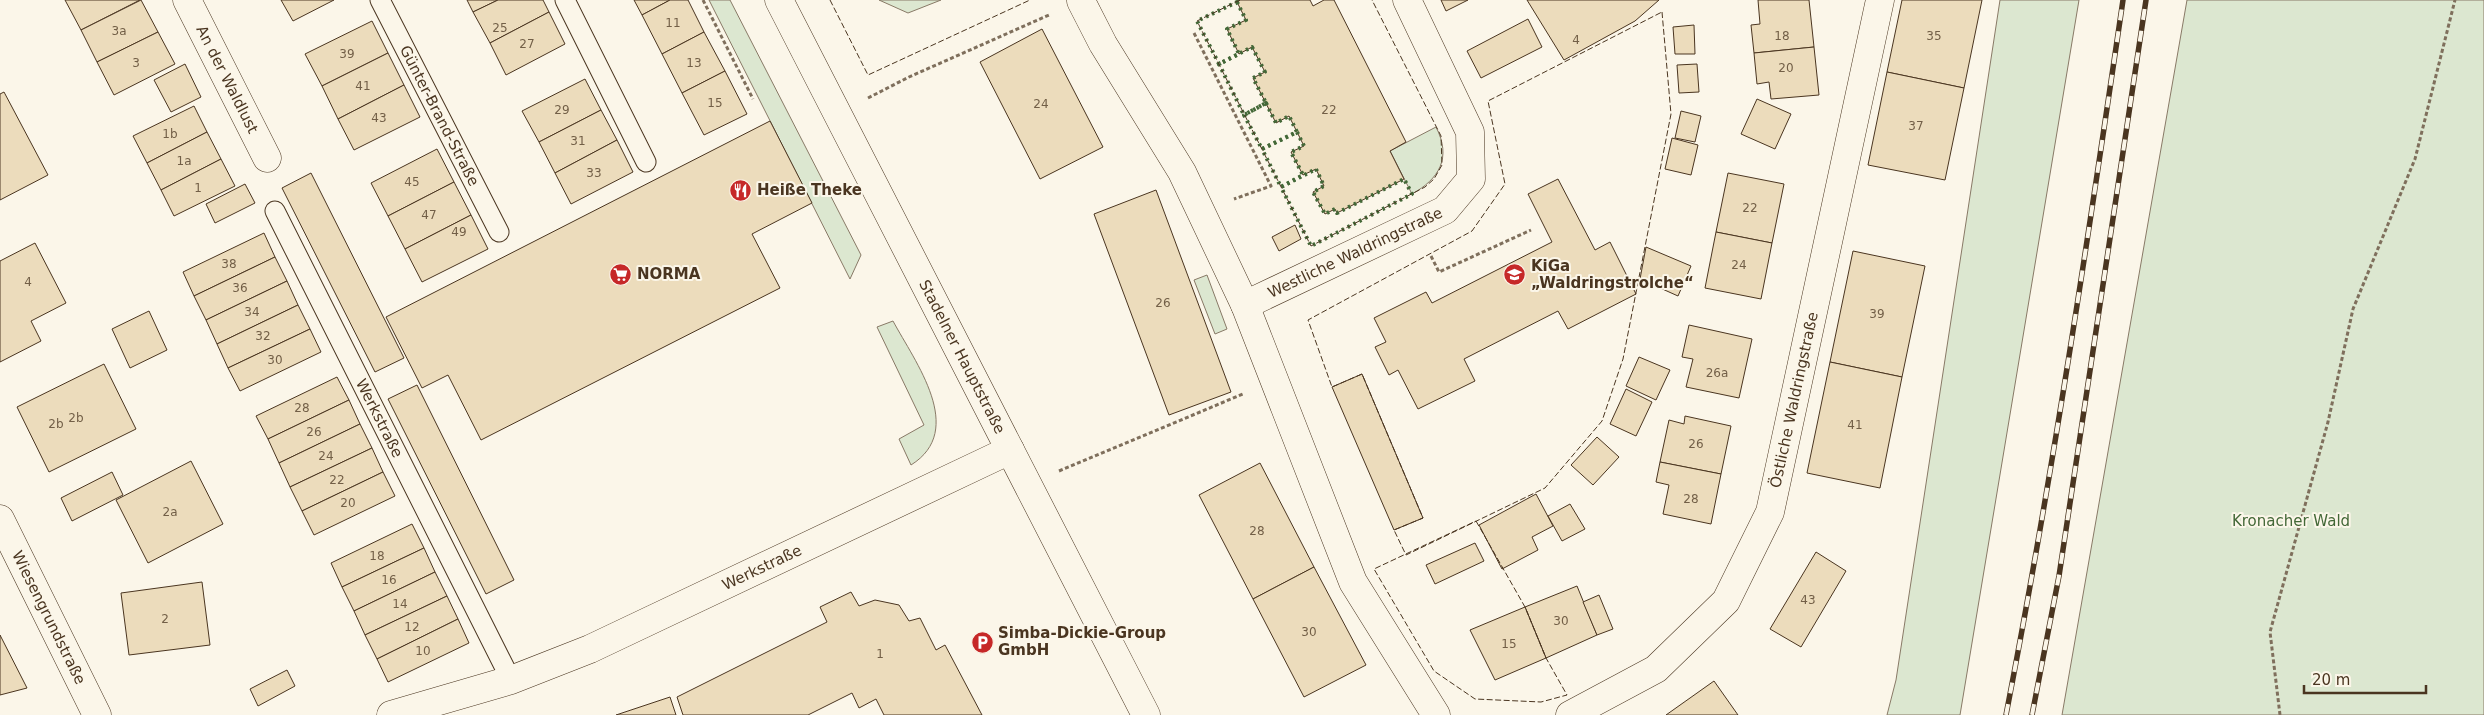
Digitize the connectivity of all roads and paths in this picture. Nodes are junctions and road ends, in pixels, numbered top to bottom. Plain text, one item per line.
1 (187, 0) edge
2 (380, 0) edge
3 (565, 0) edge
4 (703, 0) edge
5 (779, 0) edge
6 (1081, 0) edge
7 (1407, 0) edge
8 (2455, 0) edge
9 (1871, 6) edge
10 (1040, 19) dead end
11 (1194, 33) dead end
12 (753, 99) dead end
13 (837, 114) junction
14 (267, 158) dead end
15 (646, 162) dead end
16 (275, 211) dead end
17 (1201, 212) junction
18 (1416, 223) junction
19 (1531, 230) dead end
20 (499, 232) dead end
21 (1245, 305) junction
22 (1276, 380) junction
23 (1010, 450) junction
24 (1028, 484) junction
25 (0, 520) edge
26 (511, 680) junction
27 (97, 715) edge
28 (391, 715) edge
29 (1146, 715) edge
30 (1436, 715) edge
31 (1570, 715) edge
32 (2280, 715) edge

1 - 14 street, An der Waldlust
2 - 20 lane, Günter-Brand-Straße
3 - 15 lane
4 - 12 path
5 - 13 street, Stadelner Hauptstraße
6 - 17 street
7 - 18 street, Westliche Waldringstraße
8 - 32 path
9 - 31 street, Östliche Waldringstraße
10 - 13 path
11 - 17 path
13 - 23 street, Stadelner Hauptstraße
16 - 26 lane, Werkstraße
17 - 21 street
18 - 19 path
18 - 21 street, Westliche Waldringstraße
21 - 22 street
22 - 24 path
22 - 30 street
23 - 24 street, Stadelner Hauptstraße
23 - 26 street, Werkstraße
24 - 29 street, Stadelner Hauptstraße
25 - 27 street, Wiesengrundstraße
26 - 28 street, Werkstraße

